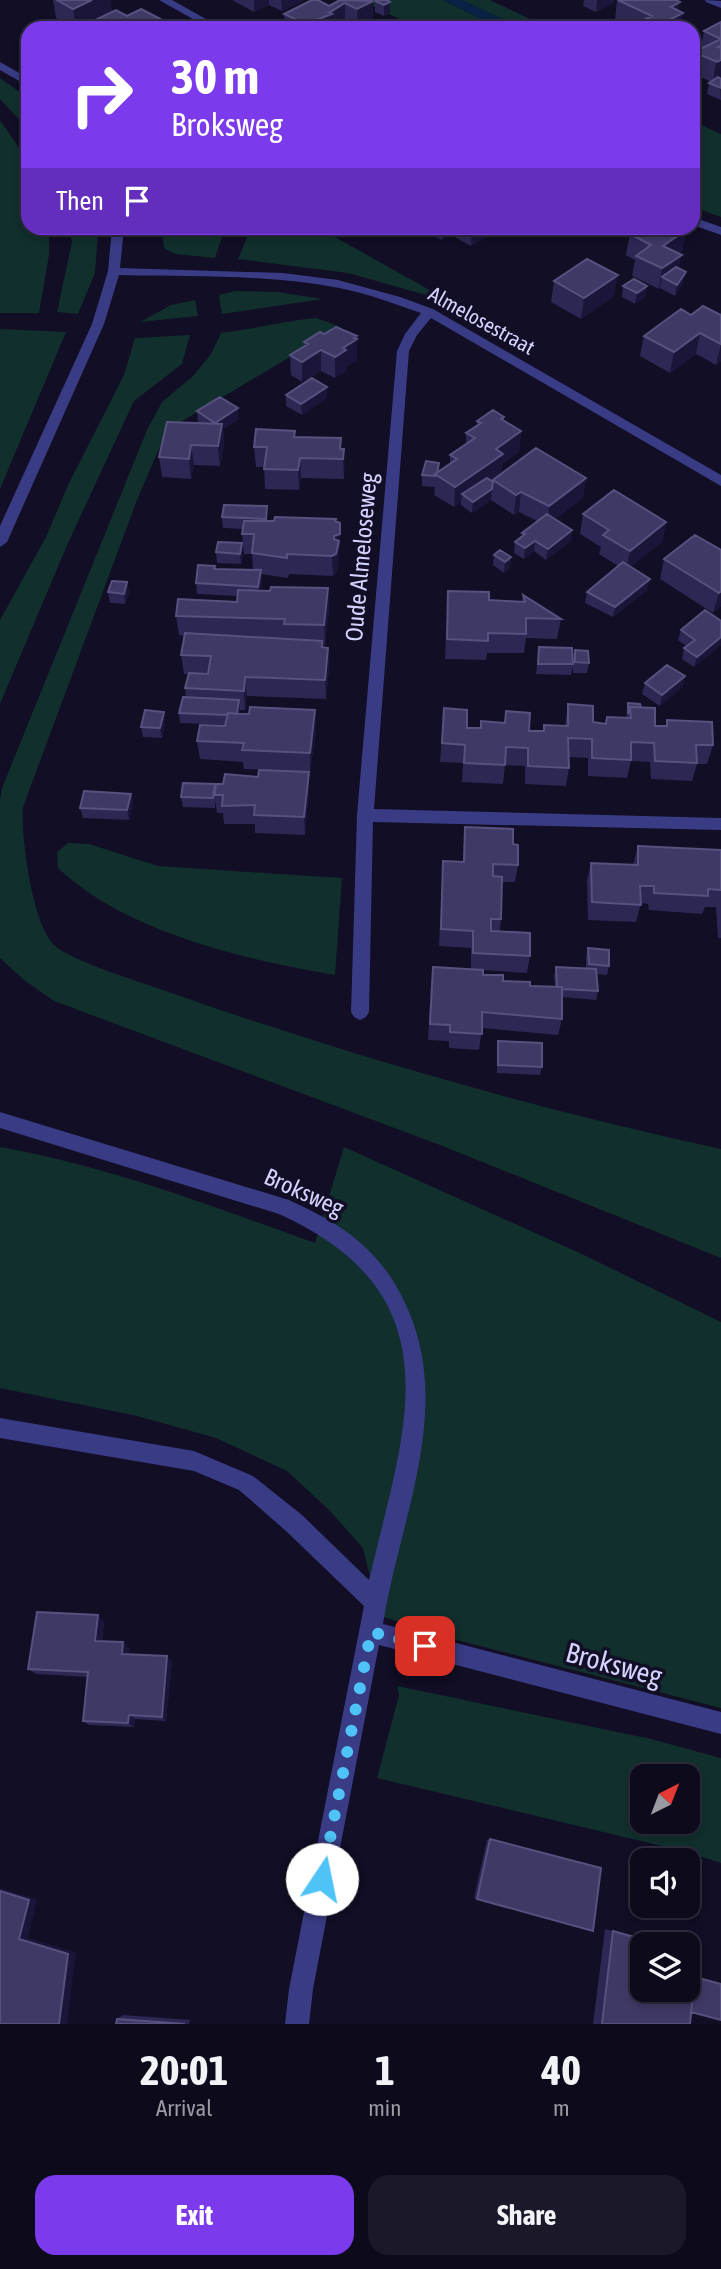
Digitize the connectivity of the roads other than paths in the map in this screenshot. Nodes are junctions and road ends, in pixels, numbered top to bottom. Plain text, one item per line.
1 (164, 0) edge
2 (710, 0) edge
3 (721, 5) edge
4 (204, 21) edge
5 (0, 65) edge
6 (21, 78) edge
7 (700, 224) edge
8 (721, 231) edge
9 (117, 235) edge
10 (114, 271) junction
11 (429, 312) junction
12 (721, 481) edge
13 (0, 542) edge
14 (365, 815) junction
15 (721, 824) edge
16 (360, 1012) dead end
17 (0, 1119) edge
18 (0, 1428) edge
19 (374, 1600) junction
20 (371, 1632) junction
21 (721, 1723) edge
22 (297, 2024) edge

1 - 4 street
2 - 3 street
5 - 6 street
7 - 8 street
9 - 10 street
10 - 11 street, Almelosestraat
10 - 13 street
11 - 12 street, Almelosestraat
11 - 14 street, Oude Almeloseweg
14 - 15 street
14 - 16 street, Oude Almeloseweg
17 - 19 street, Broksweg
18 - 19 street
19 - 20 street, Broksweg
20 - 21 street, Broksweg
20 - 22 street, Broksweg

